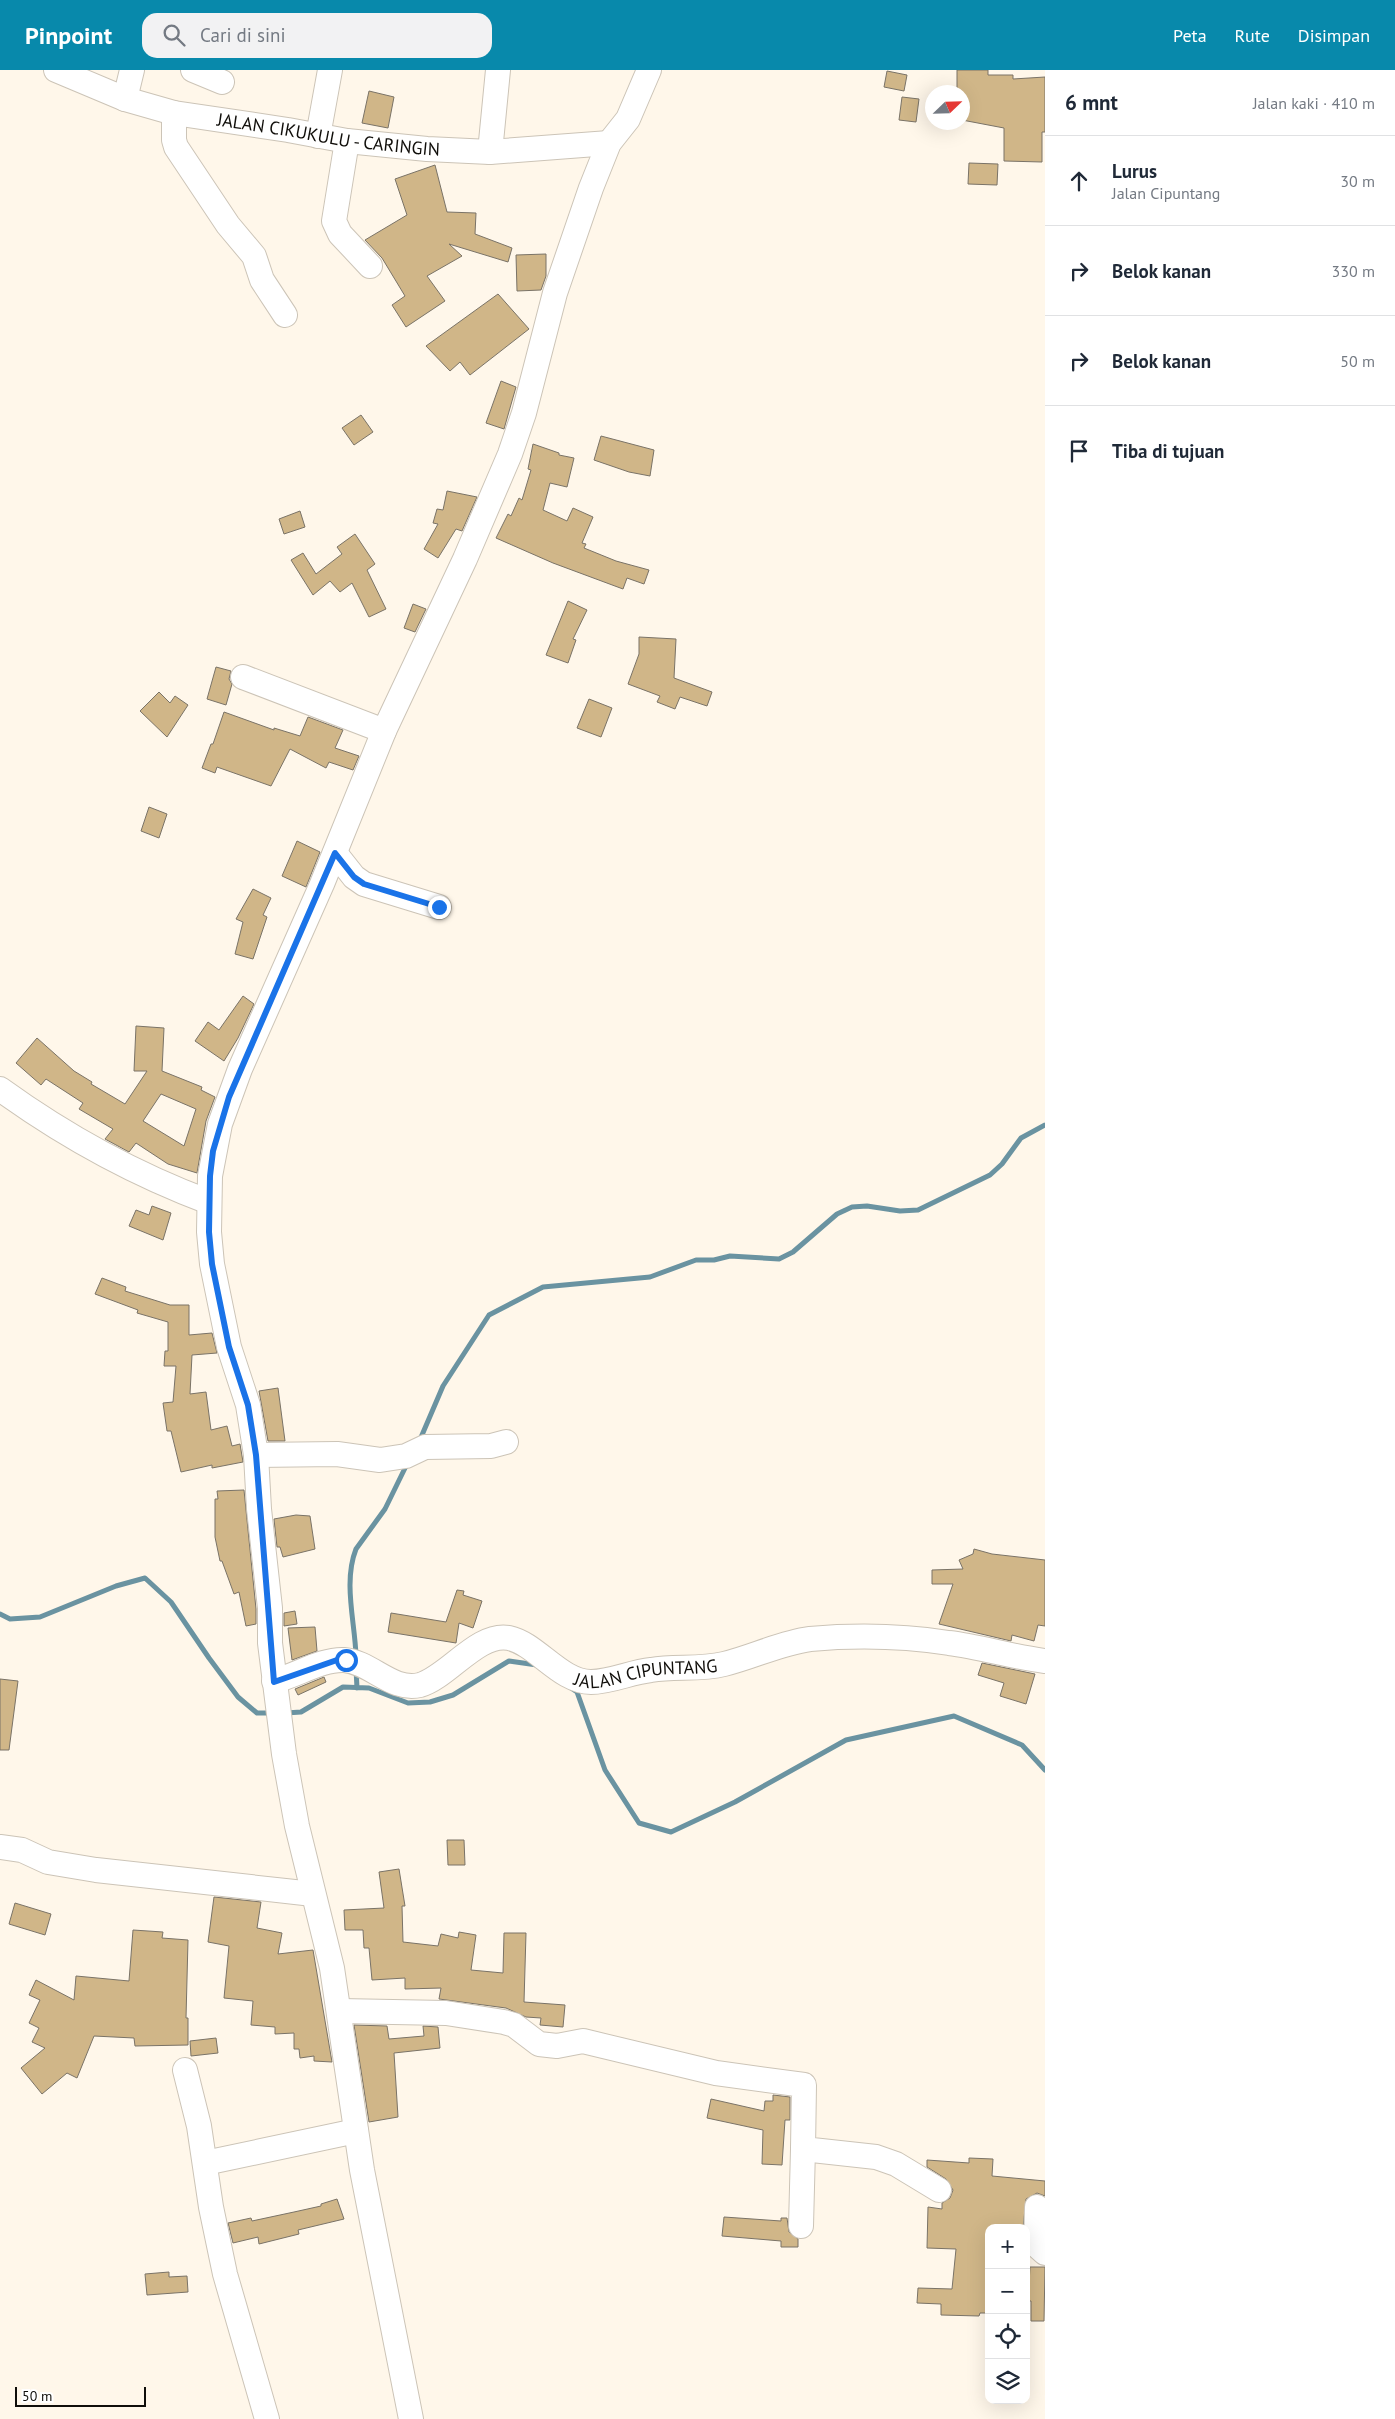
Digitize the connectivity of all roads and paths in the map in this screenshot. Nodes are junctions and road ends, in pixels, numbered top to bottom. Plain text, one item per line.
1 (56, 70) edge
2 (132, 70) edge
3 (193, 70) edge
4 (330, 70) edge
5 (498, 70) edge
6 (649, 70) edge
7 (222, 82) dead end
8 (125, 99) junction
9 (174, 113) junction
10 (318, 136) junction
11 (347, 141) junction
12 (609, 144) junction
13 (490, 152) junction
14 (370, 266) dead end
15 (284, 315) dead end
16 (243, 677) dead end
17 (384, 731) junction
18 (335, 853) junction
19 (439, 907) dead end
20 (0, 1089) edge
21 (209, 1202) junction
22 (506, 1442) dead end
23 (256, 1455) junction
24 (1045, 1661) edge
25 (284, 1678) junction
26 (0, 1847) edge
27 (313, 1894) junction
28 (340, 2010) junction
29 (185, 2070) dead end
30 (356, 2131) junction
31 (803, 2149) junction
32 (204, 2163) junction
33 (939, 2190) dead end
34 (1036, 2207) dead end
35 (801, 2226) dead end
36 (1045, 2253) edge
37 (268, 2419) edge
38 (411, 2419) edge

1 - 8 street, JALAN CIKUKULU - CARINGIN
2 - 8 street
3 - 7 street
4 - 10 street
5 - 13 street
6 - 12 street
8 - 9 street, JALAN CIKUKULU - CARINGIN
9 - 10 street, JALAN CIKUKULU - CARINGIN
9 - 15 street
10 - 11 street, JALAN CIKUKULU - CARINGIN
11 - 13 street, JALAN CIKUKULU - CARINGIN
11 - 14 street
12 - 13 street, JALAN CIKUKULU - CARINGIN
12 - 17 street
16 - 17 street
17 - 18 street
18 - 19 street
18 - 21 street
20 - 21 street
21 - 23 street
22 - 23 street
23 - 25 street
24 - 25 street, JALAN CIPUNTANG
25 - 27 street
26 - 27 street
27 - 28 street
28 - 30 street
28 - 31 street
29 - 32 street
30 - 32 street
30 - 38 street
31 - 33 street
31 - 35 street
32 - 37 street
34 - 36 street

